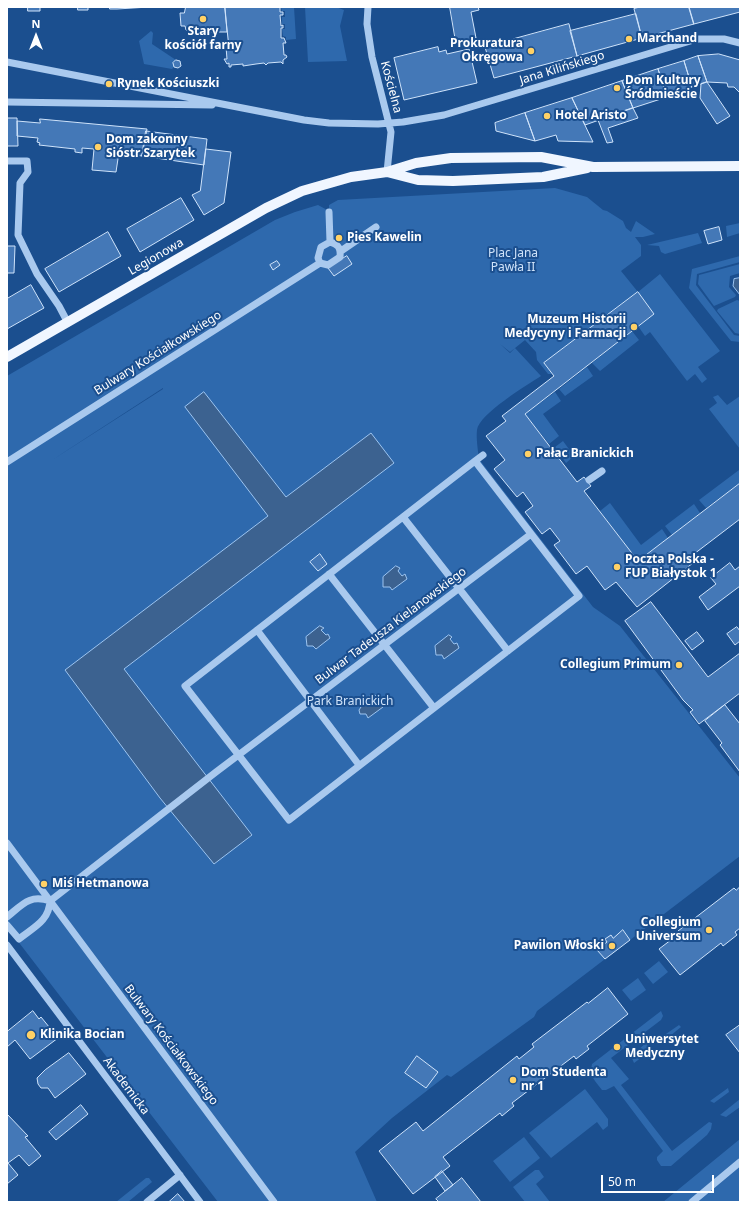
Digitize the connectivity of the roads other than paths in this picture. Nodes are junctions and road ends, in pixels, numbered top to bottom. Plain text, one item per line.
1 (368, 7) edge
2 (740, 43) edge
3 (7, 62) edge
4 (7, 102) edge
5 (232, 105) junction
6 (389, 124) junction
7 (7, 161) edge
8 (740, 166) edge
9 (593, 167) junction
10 (387, 172) junction
11 (329, 212) dead end
12 (376, 227) dead end
13 (330, 242) junction
14 (341, 250) junction
15 (320, 263) junction
16 (68, 323) junction
17 (7, 357) edge
18 (483, 455) dead end
19 (475, 461) junction
20 (7, 462) edge
21 (602, 470) dead end
22 (589, 480) dead end
23 (403, 517) junction
24 (531, 534) junction
25 (329, 574) junction
26 (459, 588) junction
27 (257, 630) junction
28 (384, 645) junction
29 (508, 651) junction
30 (310, 700) junction
31 (434, 708) junction
32 (238, 755) junction
33 (359, 765) junction
34 (7, 843) edge
35 (50, 901) junction
36 (7, 917) edge
37 (7, 925) edge
38 (7, 945) edge
39 (740, 1162) edge
40 (180, 1175) junction
41 (147, 1202) edge
42 (200, 1202) edge
43 (274, 1202) edge
44 (692, 1202) edge

1 - 6 street, Kościelna
2 - 6 street, Jana Kilińskiego
3 - 5 street
4 - 5 street
5 - 6 street
6 - 10 street, Kościelna
7 - 16 street
8 - 9 main road
9 - 10 main road
9 - 10 main road
10 - 16 main road, Legionowa
11 - 13 street
12 - 14 street, Bulwary Kościałkowskiego
13 - 14 street
13 - 15 street
14 - 15 street, Bulwary Kościałkowskiego
15 - 20 street, Bulwary Kościałkowskiego
16 - 17 main road, Legionowa
18 - 19 street
19 - 23 street
19 - 24 street
21 - 22 street
23 - 25 street
23 - 26 street
24 - 26 street, Bulwar Tadeusza Kielanowskiego
24 - 29 street
25 - 27 street
25 - 28 street
26 - 28 street, Bulwar Tadeusza Kielanowskiego
26 - 29 street
27 - 30 street
27 - 32 street
28 - 30 street, Bulwar Tadeusza Kielanowskiego
28 - 31 street
29 - 31 street
30 - 32 street, Bulwar Tadeusza Kielanowskiego
30 - 33 street
31 - 33 street
32 - 33 street
32 - 35 street, Bulwar Tadeusza Kielanowskiego
34 - 35 street, Bulwary Kościałkowskiego
35 - 36 street
35 - 37 street
35 - 43 street, Bulwary Kościałkowskiego
38 - 40 street, Akademicka
39 - 44 street
40 - 41 street
40 - 42 street, Akademicka

